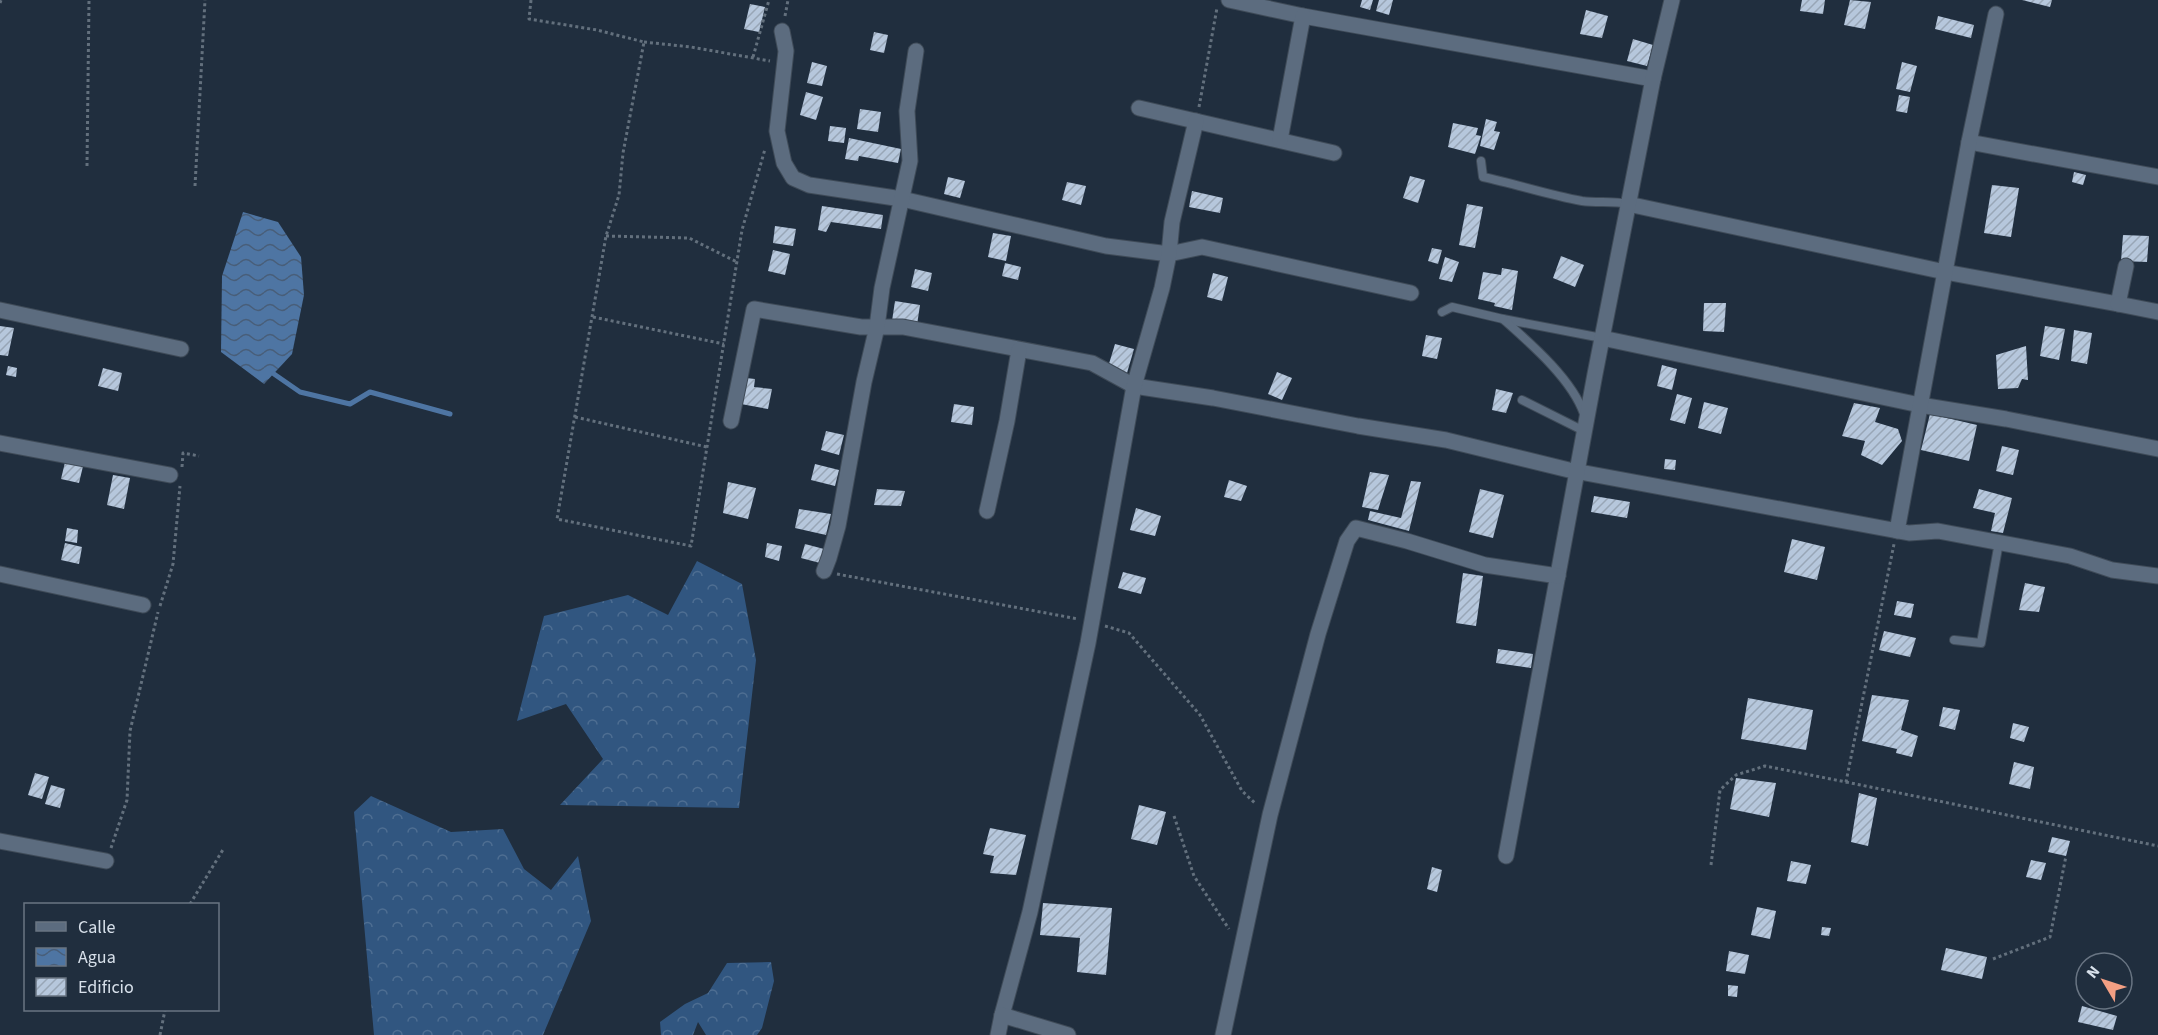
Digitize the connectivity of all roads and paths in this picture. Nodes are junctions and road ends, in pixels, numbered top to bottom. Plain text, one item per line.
1 (89, 0) edge
2 (205, 0) edge
3 (531, 0) edge
4 (769, 0) edge
5 (1218, 0) edge
6 (1229, 0) edge
7 (1672, 0) edge
8 (1996, 14) dead end
9 (1303, 16) junction
10 (782, 31) dead end
11 (644, 42) junction
12 (916, 51) dead end
13 (753, 57) junction
14 (775, 62) dead end
15 (1653, 79) junction
16 (1139, 108) dead end
17 (1196, 121) junction
18 (766, 139) dead end
19 (1280, 140) junction
20 (1969, 142) junction
21 (1334, 153) dead end
22 (1481, 161) dead end
23 (87, 166) dead end
24 (2158, 177) edge
25 (195, 186) dead end
26 (902, 199) junction
27 (1628, 204) junction
28 (606, 236) junction
29 (1169, 254) junction
30 (737, 263) junction
31 (2126, 266) dead end
32 (1945, 272) junction
33 (1411, 293) dead end
34 (2118, 304) junction
35 (0, 310) edge
36 (1442, 312) dead end
37 (2158, 312) edge
38 (592, 316) junction
39 (1503, 319) junction
40 (877, 327) junction
41 (1602, 338) junction
42 (724, 344) junction
43 (181, 349) dead end
44 (1019, 350) junction
45 (1134, 386) junction
46 (1522, 400) dead end
47 (1920, 405) junction
48 (575, 417) junction
49 (731, 421) dead end
50 (1585, 426) junction
51 (0, 443) edge
52 (708, 447) junction
53 (2158, 449) edge
54 (199, 456) dead end
55 (1577, 470) junction
56 (177, 479) junction
57 (987, 511) dead end
58 (1897, 531) junction
59 (1999, 542) junction
60 (824, 571) dead end
61 (0, 574) edge
62 (1558, 576) junction
63 (2158, 576) edge
64 (143, 605) dead end
65 (1954, 640) dead end
66 (1846, 782) junction
67 (1174, 816) dead end
68 (0, 841) edge
69 (2158, 846) edge
70 (224, 848) dead end
71 (1506, 856) dead end
72 (2066, 856) dead end
73 (106, 861) joint
74 (1711, 864) dead end
75 (191, 903) edge
76 (1241, 948) junction
77 (1993, 959) dead end
78 (165, 1011) edge
79 (1002, 1015) junction
80 (160, 1035) edge
81 (998, 1035) edge
82 (1068, 1035) edge
83 (1223, 1035) edge

1 - 23 path
2 - 25 path
3 - 11 path
4 - 13 path
5 - 17 path
6 - 9 street
7 - 15 street
8 - 20 street
9 - 15 street
9 - 19 street
10 - 26 street
11 - 13 path
11 - 28 path
12 - 26 street
13 - 14 path
15 - 27 street
16 - 17 street
17 - 19 street
17 - 29 street
18 - 30 path
19 - 21 street
20 - 24 street
20 - 32 street
22 - 27 lane
26 - 29 street
26 - 40 street
27 - 32 street
27 - 41 street
28 - 30 path
28 - 38 path
29 - 33 street
29 - 45 street
30 - 42 path
31 - 34 street
32 - 34 street
32 - 47 street
34 - 37 street
35 - 43 street
36 - 39 lane
38 - 42 path
38 - 48 path
39 - 41 lane
39 - 50 lane
40 - 44 street
40 - 49 street
40 - 60 street
41 - 47 street
41 - 50 street
42 - 52 path
44 - 45 street
44 - 57 street
45 - 55 street
45 - 79 street
46 - 50 lane
47 - 53 street
47 - 58 street
48 - 52 path
48 - 52 path
50 - 55 street
51 - 56 street
54 - 56 path
55 - 58 street
55 - 62 street
56 - 73 path
58 - 59 street
58 - 66 path
59 - 63 street
59 - 65 lane
61 - 64 street
62 - 71 street
62 - 76 street
66 - 69 path
66 - 74 path
67 - 76 path
68 - 73 street
70 - 75 path
72 - 77 path
76 - 83 street
78 - 80 path
79 - 81 street
79 - 82 street

